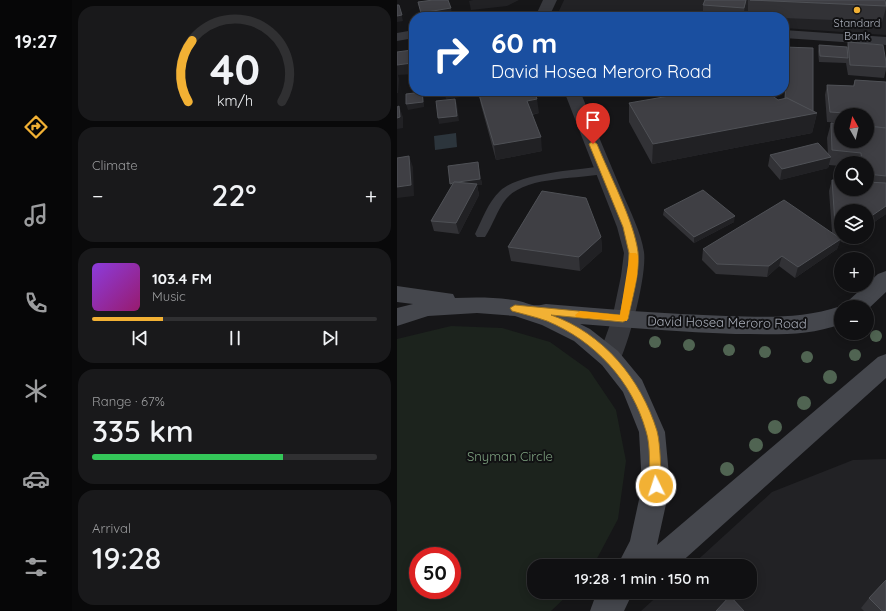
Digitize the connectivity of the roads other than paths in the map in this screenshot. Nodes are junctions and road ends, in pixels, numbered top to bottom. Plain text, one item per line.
1 (550, 0) edge
2 (545, 12) edge
3 (789, 34) edge
4 (409, 35) edge
5 (397, 37) edge
6 (886, 40) edge
7 (573, 96) edge
8 (604, 170) junction
9 (481, 234) dead end
10 (886, 279) edge
11 (397, 294) edge
12 (864, 300) edge
13 (477, 304) junction
14 (515, 308) junction
15 (397, 317) edge
16 (834, 318) edge
17 (623, 319) junction
18 (610, 358) junction
19 (886, 364) edge
20 (636, 559) edge
21 (663, 559) edge

1 - 2 street
3 - 6 street
4 - 5 street
7 - 8 street
8 - 9 lane
8 - 17 street
10 - 12 main road
11 - 13 main road
13 - 14 main road
13 - 15 main road
14 - 17 main road, David Hosea Meroro Road
14 - 18 main road
16 - 17 main road, David Hosea Meroro Road
17 - 18 street
18 - 20 main road
19 - 21 main road

